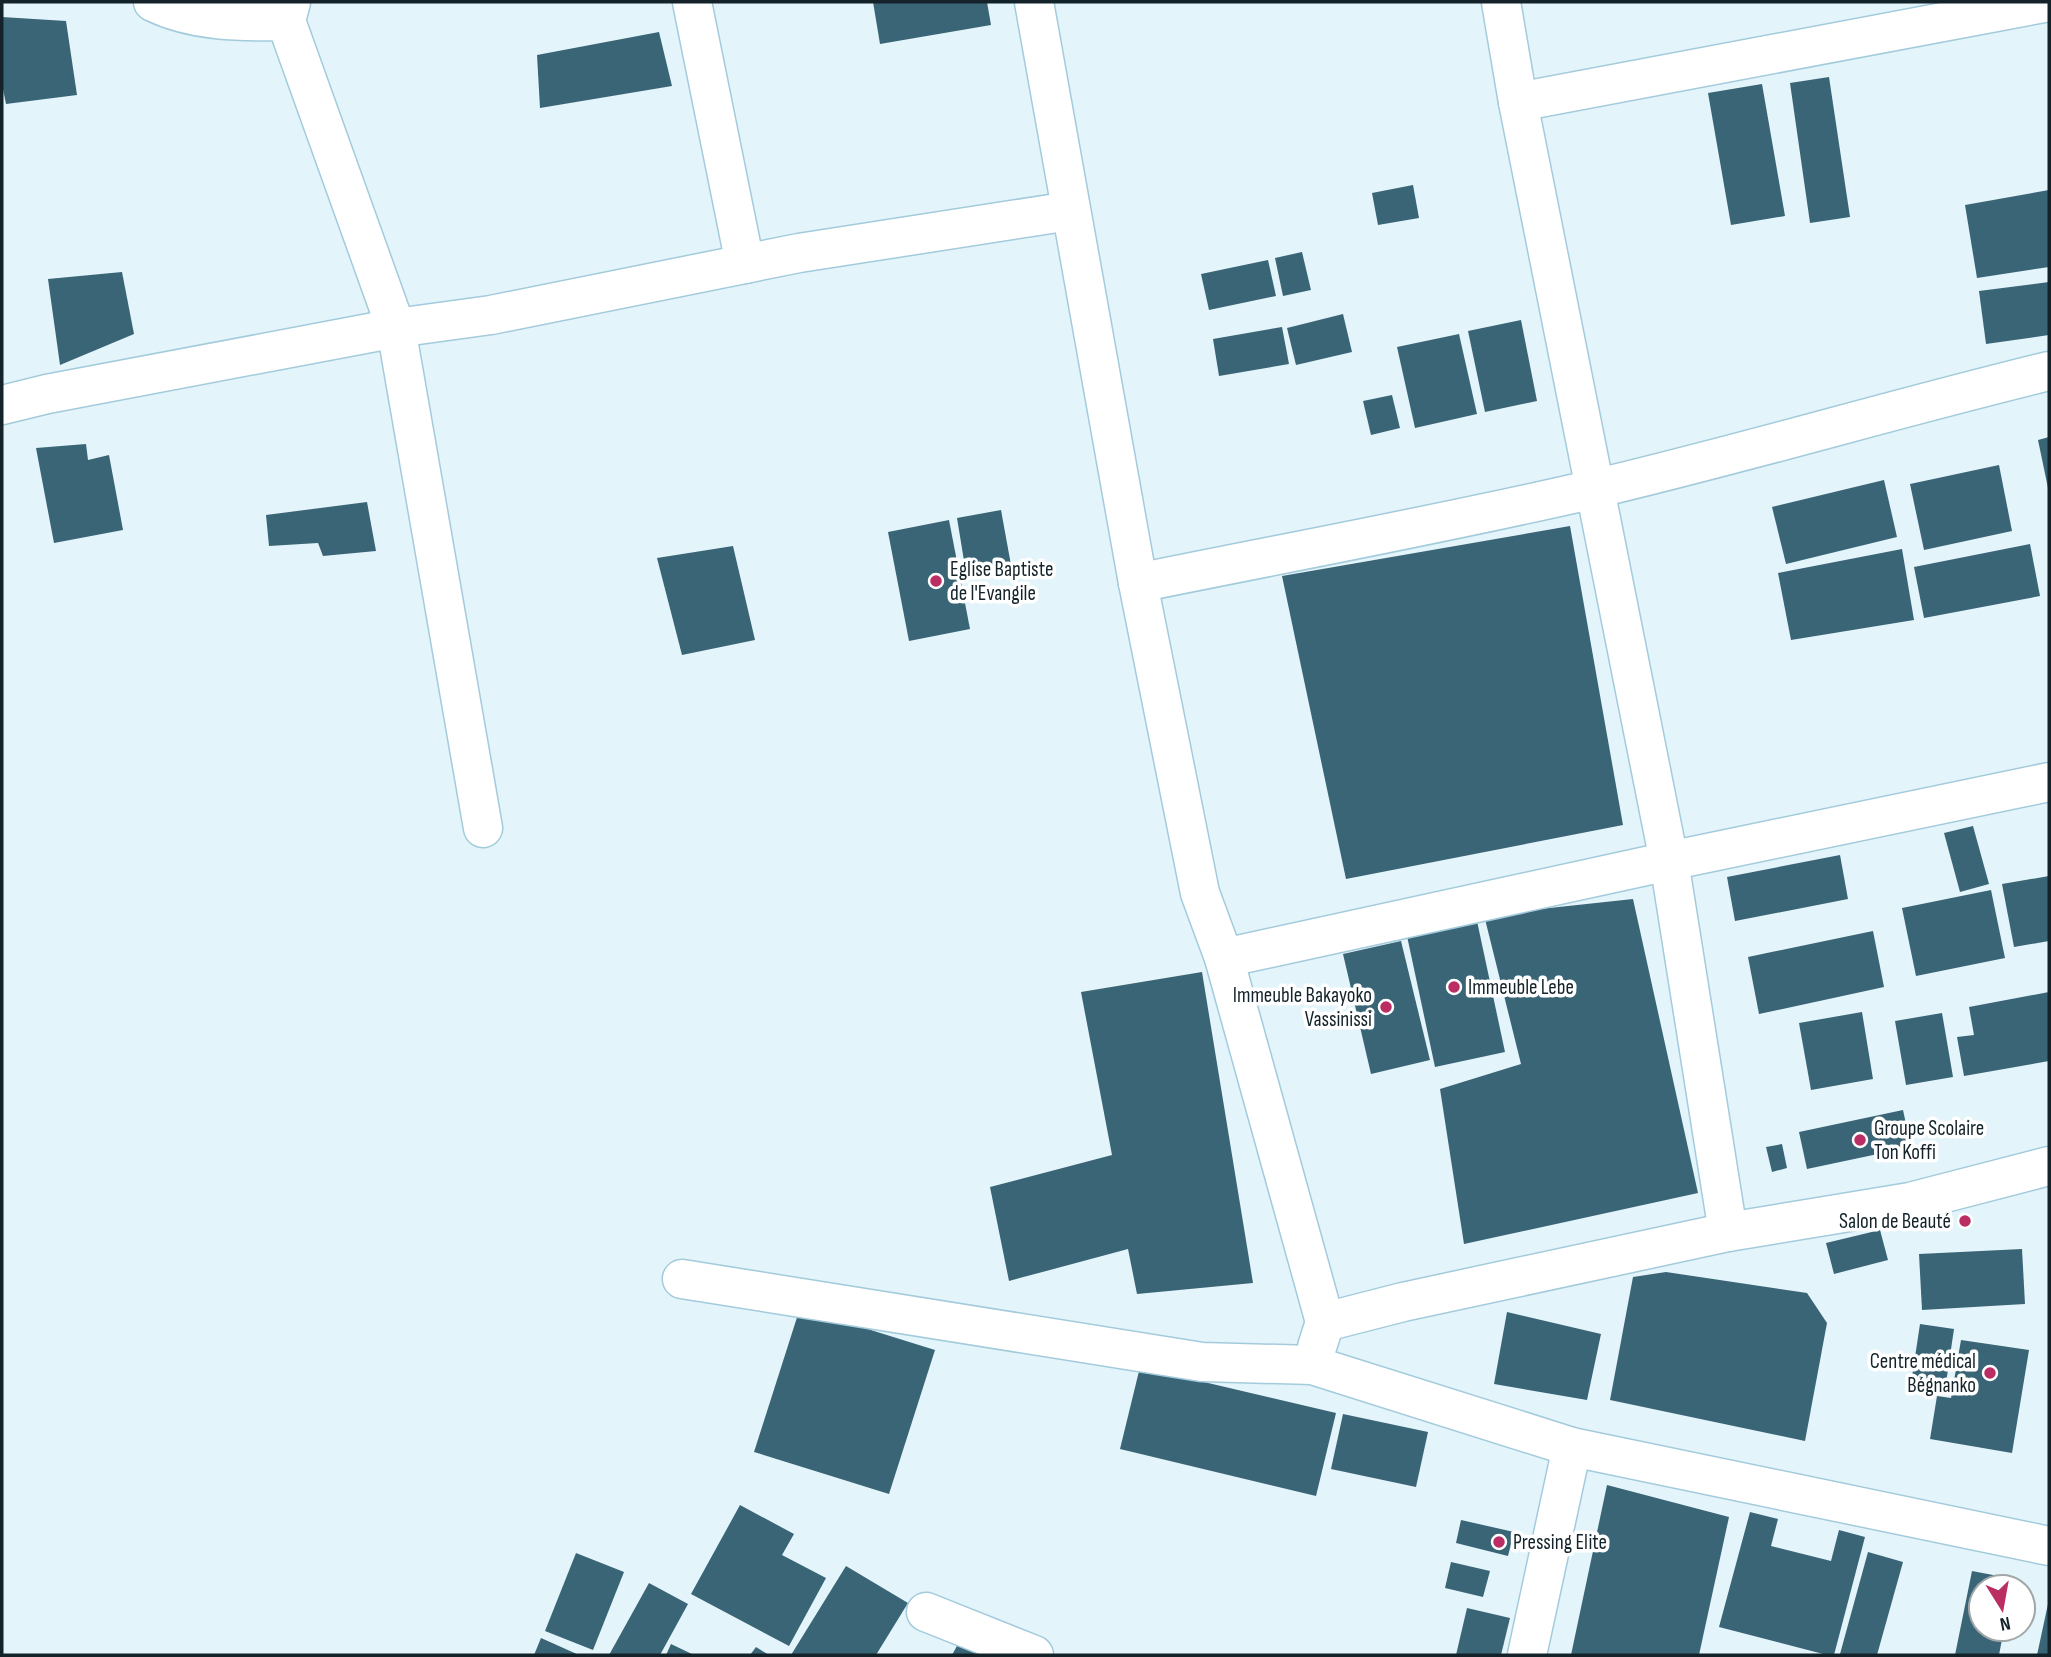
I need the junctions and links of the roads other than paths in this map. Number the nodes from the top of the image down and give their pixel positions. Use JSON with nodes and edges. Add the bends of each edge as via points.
{"nodes":[{"id":1,"x":153,"y":2,"type":"edge"},
{"id":2,"x":692,"y":2,"type":"edge"},
{"id":3,"x":1034,"y":2,"type":"edge"},
{"id":4,"x":1501,"y":2,"type":"edge"},
{"id":5,"x":2049,"y":2,"type":"edge"},
{"id":6,"x":288,"y":11,"type":"edge"},
{"id":7,"x":1518,"y":102,"type":"junction"},
{"id":8,"x":1070,"y":211,"type":"junction"},
{"id":9,"x":745,"y":264,"type":"junction"},
{"id":10,"x":396,"y":328,"type":"junction"},
{"id":11,"x":2049,"y":371,"type":"edge"},
{"id":12,"x":2,"y":405,"type":"edge"},
{"id":13,"x":1593,"y":489,"type":"junction"},
{"id":14,"x":1138,"y":583,"type":"junction"},
{"id":15,"x":2049,"y":782,"type":"edge"},
{"id":16,"x":483,"y":828,"type":"dead end"},
{"id":17,"x":1669,"y":861,"type":"junction"},
{"id":18,"x":1224,"y":958,"type":"junction"},
{"id":19,"x":2049,"y":1166,"type":"edge"},
{"id":20,"x":1728,"y":1232,"type":"junction"},
{"id":21,"x":682,"y":1279,"type":"dead end"},
{"id":22,"x":1325,"y":1322,"type":"junction"},
{"id":23,"x":1312,"y":1365,"type":"junction"},
{"id":24,"x":1572,"y":1447,"type":"junction"},
{"id":25,"x":2049,"y":1546,"type":"edge"},
{"id":26,"x":926,"y":1612,"type":"dead end"},
{"id":27,"x":1034,"y":1655,"type":"edge"},
{"id":28,"x":1527,"y":1655,"type":"edge"}],
"edges":[{"from":1,"to":6,"type":"street","via":[[170,10],[231,22]]},
{"from":2,"to":9,"type":"street"},
{"from":3,"to":8,"type":"street"},
{"from":4,"to":7,"type":"street"},
{"from":5,"to":7,"type":"street"},
{"from":6,"to":10,"type":"street"},
{"from":7,"to":13,"type":"street"},
{"from":8,"to":9,"type":"street"},
{"from":8,"to":14,"type":"street"},
{"from":9,"to":10,"type":"street"},
{"from":10,"to":12,"type":"street"},
{"from":10,"to":16,"type":"street"},
{"from":11,"to":13,"type":"street"},
{"from":13,"to":14,"type":"street"},
{"from":13,"to":17,"type":"street"},
{"from":14,"to":18,"type":"street","via":[[1200,894]]},
{"from":15,"to":17,"type":"street"},
{"from":17,"to":18,"type":"street"},
{"from":17,"to":20,"type":"street"},
{"from":18,"to":22,"type":"street"},
{"from":19,"to":20,"type":"street","via":[[1910,1202]]},
{"from":20,"to":22,"type":"street"},
{"from":21,"to":23,"type":"street","via":[[1202,1362]]},
{"from":22,"to":23,"type":"street"},
{"from":23,"to":24,"type":"street"},
{"from":24,"to":25,"type":"street"},
{"from":24,"to":28,"type":"street"},
{"from":26,"to":27,"type":"street"}]}
